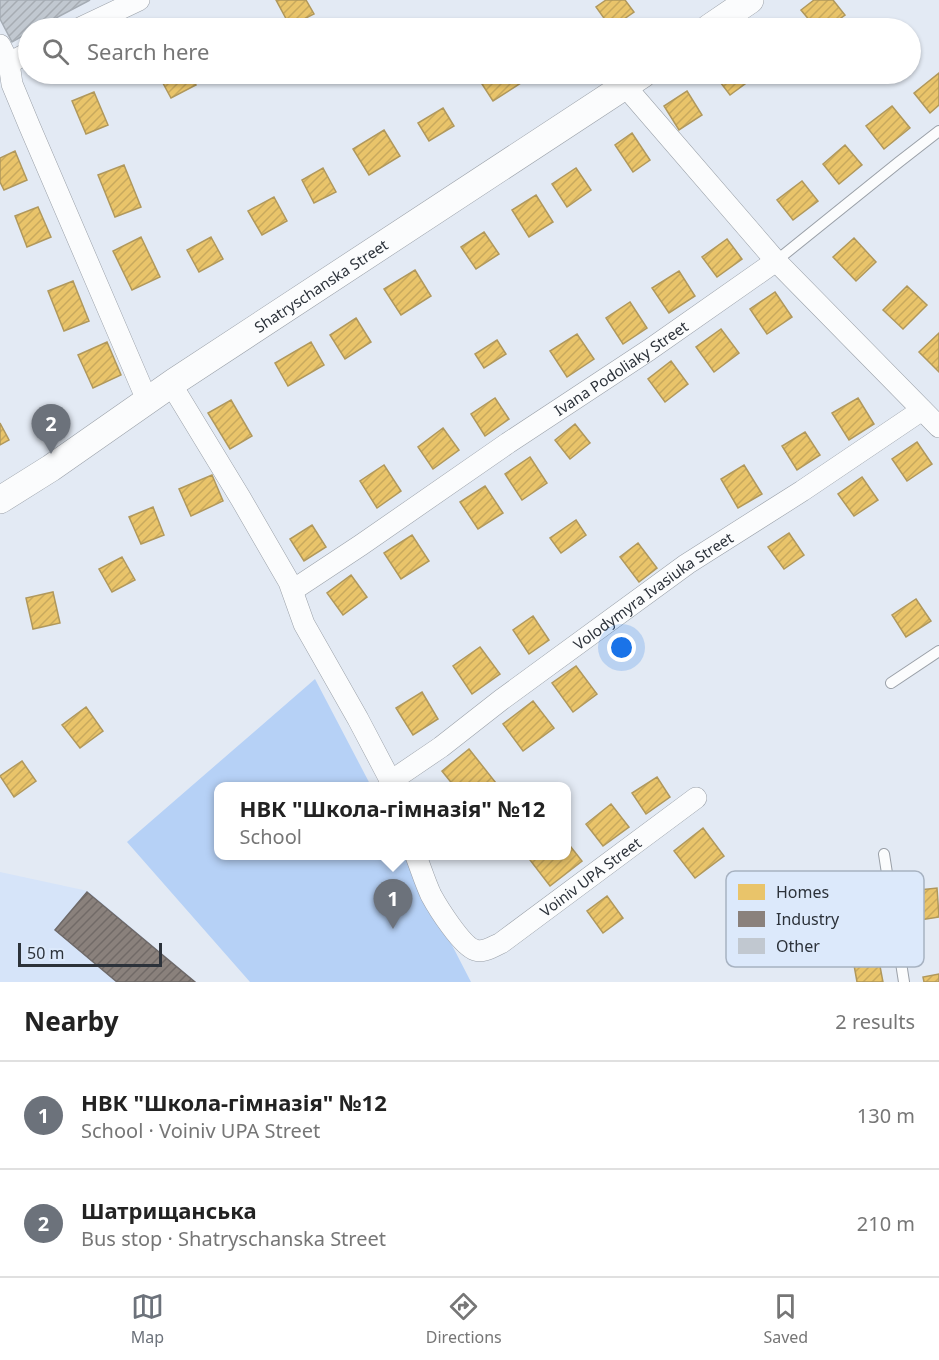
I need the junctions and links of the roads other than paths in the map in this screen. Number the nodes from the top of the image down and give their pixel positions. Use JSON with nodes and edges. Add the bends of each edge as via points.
{"nodes":[{"id":1,"x":139,"y":0,"type":"edge"},
{"id":2,"x":750,"y":0,"type":"edge"},
{"id":3,"x":101,"y":18,"type":"edge"},
{"id":4,"x":724,"y":18,"type":"edge"},
{"id":5,"x":18,"y":54,"type":"edge"},
{"id":6,"x":3,"y":55,"type":"edge"},
{"id":7,"x":628,"y":84,"type":"edge"},
{"id":8,"x":637,"y":84,"type":"edge"},
{"id":9,"x":939,"y":131,"type":"edge"},
{"id":10,"x":776,"y":261,"type":"junction"},
{"id":11,"x":171,"y":384,"type":"junction"},
{"id":12,"x":147,"y":400,"type":"junction"},
{"id":13,"x":922,"y":410,"type":"junction"},
{"id":14,"x":939,"y":427,"type":"edge"},
{"id":15,"x":0,"y":500,"type":"edge"},
{"id":16,"x":293,"y":590,"type":"junction"},
{"id":17,"x":939,"y":651,"type":"edge"},
{"id":18,"x":891,"y":683,"type":"dead end"},
{"id":19,"x":390,"y":782,"type":"edge"},
{"id":20,"x":394,"y":782,"type":"edge"},
{"id":21,"x":696,"y":798,"type":"dead end"},
{"id":22,"x":884,"y":854,"type":"dead end"},
{"id":23,"x":418,"y":860,"type":"edge"},
{"id":24,"x":887,"y":871,"type":"edge"},
{"id":25,"x":902,"y":967,"type":"edge"},
{"id":26,"x":904,"y":982,"type":"edge"}],
"edges":[{"from":1,"to":3,"type":"street"},
{"from":2,"to":4,"type":"street"},
{"from":5,"to":6,"type":"street"},
{"from":6,"to":12,"type":"street","via":[[28,125]]},
{"from":7,"to":11,"type":"street","name":"Shatryschanska Street"},
{"from":8,"to":10,"type":"street"},
{"from":9,"to":10,"type":"lane","name":"Ivana Podoliaky Street"},
{"from":10,"to":13,"type":"street"},
{"from":10,"to":16,"type":"street","name":"Ivana Podoliaky Street"},
{"from":11,"to":12,"type":"street","name":"Shatryschanska Street"},
{"from":11,"to":16,"type":"street"},
{"from":12,"to":15,"type":"street","name":"Shatryschanska Street"},
{"from":13,"to":14,"type":"street"},
{"from":13,"to":20,"type":"street","name":"Volodymyra Ivasiuka Street","via":[[687,564]]},
{"from":16,"to":19,"type":"street","via":[[304,624]]},
{"from":17,"to":18,"type":"lane"},
{"from":21,"to":23,"type":"street","name":"Voiniv UPA Street","via":[[501,943],[483,952],[462,942],[431,895]]},
{"from":22,"to":24,"type":"lane"},
{"from":25,"to":26,"type":"lane"}]}
